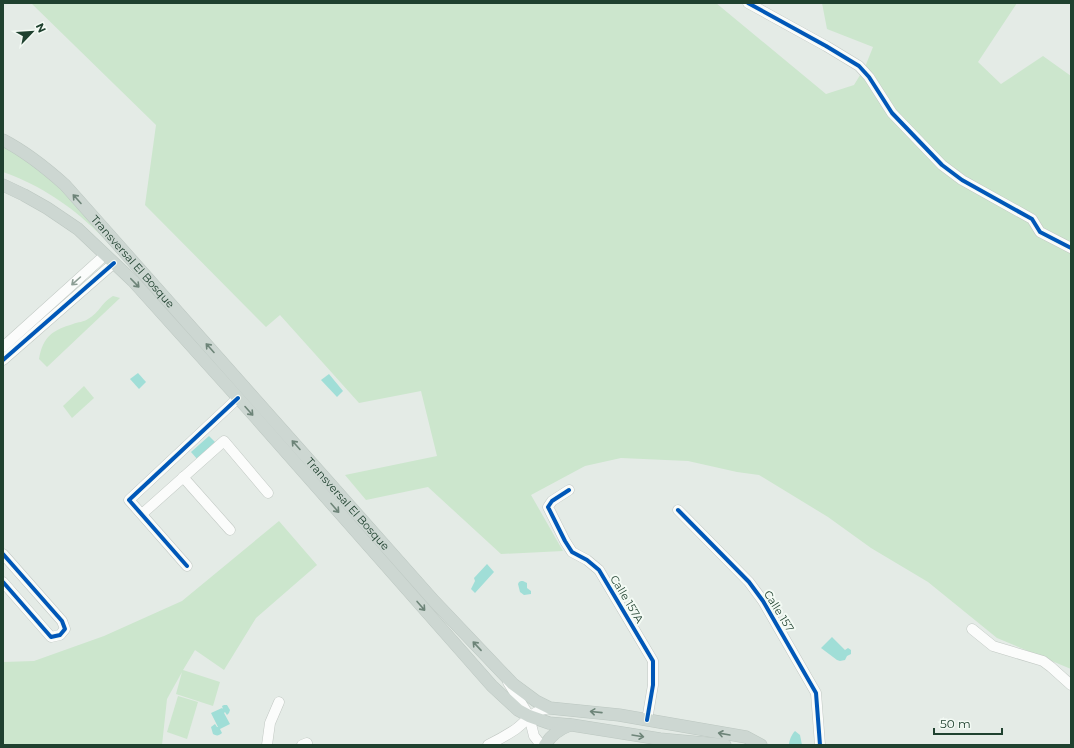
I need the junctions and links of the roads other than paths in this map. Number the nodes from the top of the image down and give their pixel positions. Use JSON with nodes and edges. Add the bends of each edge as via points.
{"nodes":[{"id":1,"x":748,"y":3,"type":"edge"},
{"id":2,"x":3,"y":140,"type":"edge"},
{"id":3,"x":3,"y":186,"type":"edge"},
{"id":4,"x":1071,"y":248,"type":"edge"},
{"id":5,"x":105,"y":255,"type":"junction"},
{"id":6,"x":114,"y":263,"type":"junction"},
{"id":7,"x":3,"y":347,"type":"edge"},
{"id":8,"x":3,"y":360,"type":"edge"},
{"id":9,"x":238,"y":398,"type":"junction"},
{"id":10,"x":183,"y":477,"type":"junction"},
{"id":11,"x":569,"y":490,"type":"dead end"},
{"id":12,"x":268,"y":493,"type":"dead end"},
{"id":13,"x":678,"y":510,"type":"dead end"},
{"id":14,"x":142,"y":514,"type":"junction"},
{"id":15,"x":230,"y":530,"type":"dead end"},
{"id":16,"x":3,"y":554,"type":"edge"},
{"id":17,"x":187,"y":566,"type":"dead end"},
{"id":18,"x":3,"y":582,"type":"edge"},
{"id":19,"x":972,"y":629,"type":"dead end"},
{"id":20,"x":503,"y":675,"type":"junction"},
{"id":21,"x":1071,"y":685,"type":"edge"},
{"id":22,"x":279,"y":702,"type":"dead end"},
{"id":23,"x":550,"y":708,"type":"junction"},
{"id":24,"x":529,"y":716,"type":"junction"},
{"id":25,"x":647,"y":720,"type":"junction"},
{"id":26,"x":572,"y":725,"type":"junction"},
{"id":27,"x":488,"y":742,"type":"edge"},
{"id":28,"x":266,"y":745,"type":"edge"},
{"id":29,"x":541,"y":745,"type":"edge"},
{"id":30,"x":545,"y":745,"type":"edge"},
{"id":31,"x":725,"y":745,"type":"edge"},
{"id":32,"x":761,"y":745,"type":"edge"},
{"id":33,"x":820,"y":745,"type":"edge"}],
"edges":[{"from":1,"to":4,"type":"street","via":[[859,66],[892,113],[942,165],[962,180],[1032,219],[1040,232]]},
{"from":20,"to":2,"type":"main road","name":"Transversal El Bosque","one_way":true,"via":[[434,601],[65,185],[43,165]]},
{"from":3,"to":5,"type":"main road","name":"Transversal El Bosque","via":[[47,208],[78,229]]},
{"from":5,"to":6,"type":"main road","name":"Transversal El Bosque"},
{"from":5,"to":7,"type":"street","one_way":true},
{"from":6,"to":8,"type":"street"},
{"from":6,"to":9,"type":"main road","name":"Transversal El Bosque","one_way":true},
{"from":9,"to":14,"type":"street","via":[[129,500]]},
{"from":9,"to":24,"type":"main road","name":"Transversal El Bosque","one_way":true,"via":[[492,686],[507,701]]},
{"from":10,"to":12,"type":"street","via":[[224,441]]},
{"from":10,"to":14,"type":"street"},
{"from":10,"to":15,"type":"street"},
{"from":11,"to":25,"type":"street","name":"Calle 157A","via":[[552,501],[548,507],[572,552],[599,570],[653,661],[653,685]]},
{"from":13,"to":33,"type":"street","name":"Calle 157","via":[[749,582],[763,601],[816,693]]},
{"from":14,"to":17,"type":"street"},
{"from":16,"to":18,"type":"street","via":[[62,621],[65,629],[60,635],[51,637]]},
{"from":19,"to":21,"type":"street","via":[[993,646],[1043,661]]},
{"from":20,"to":23,"type":"main road","name":"Transversal El Bosque","via":[[536,701]]},
{"from":20,"to":24,"type":"street"},
{"from":22,"to":28,"type":"street","via":[[270,723]]},
{"from":23,"to":24,"type":"street","via":[[539,710]]},
{"from":25,"to":23,"type":"main road","name":"Transversal El Bosque","one_way":true},
{"from":24,"to":26,"type":"main road","name":"Transversal El Bosque","via":[[549,723]]},
{"from":24,"to":27,"type":"street","via":[[517,728]]},
{"from":24,"to":29,"type":"street","via":[[534,736]]},
{"from":32,"to":25,"type":"main road","name":"Transversal El Bosque","one_way":true,"via":[[746,737]]},
{"from":26,"to":30,"type":"main road","via":[[555,733]]},
{"from":26,"to":31,"type":"main road","name":"Transversal El Bosque","one_way":true,"via":[[660,739]]}]}
